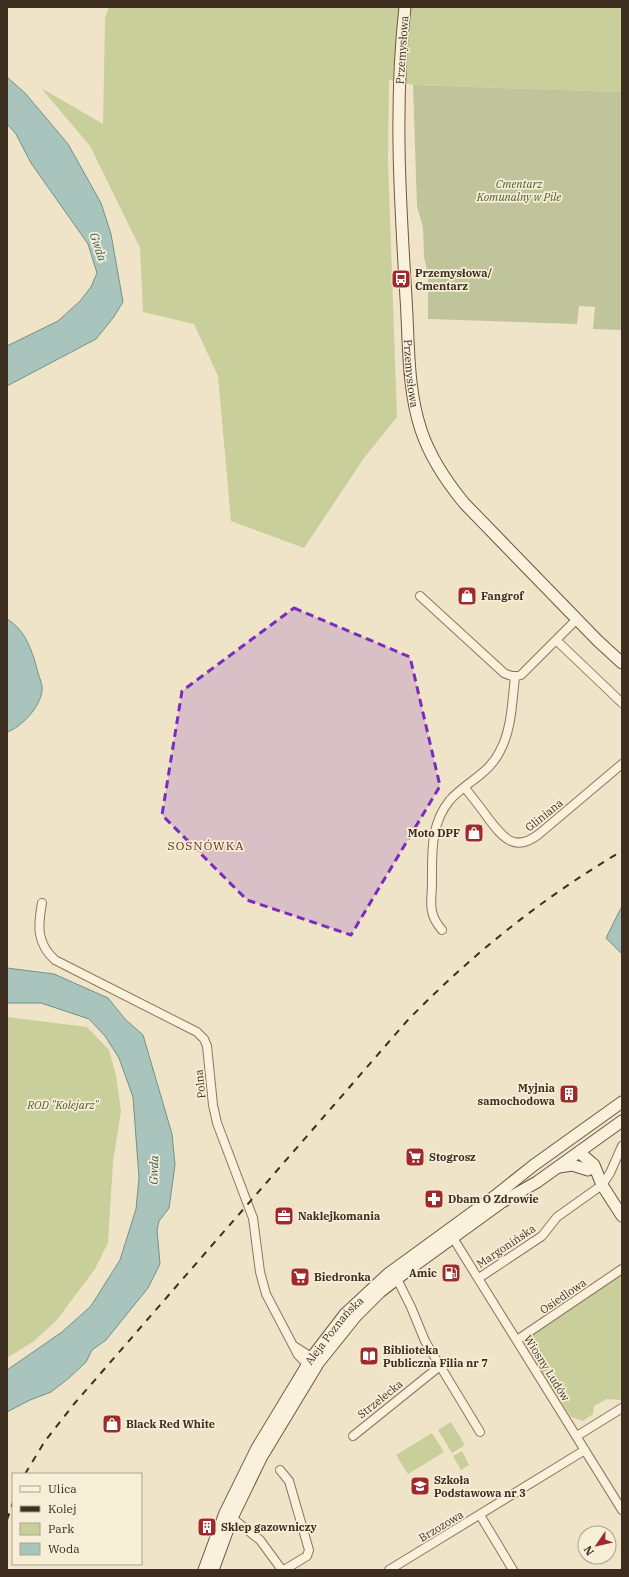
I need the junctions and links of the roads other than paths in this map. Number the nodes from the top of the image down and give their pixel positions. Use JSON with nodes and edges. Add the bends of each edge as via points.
{"nodes":[{"id":1,"x":405,"y":7,"type":"edge"},
{"id":2,"x":420,"y":596,"type":"dead end"},
{"id":3,"x":577,"y":619,"type":"junction"},
{"id":4,"x":556,"y":640,"type":"junction"},
{"id":5,"x":622,"y":663,"type":"edge"},
{"id":6,"x":515,"y":677,"type":"junction"},
{"id":7,"x":622,"y":703,"type":"edge"},
{"id":8,"x":622,"y":764,"type":"edge"},
{"id":9,"x":465,"y":788,"type":"junction"},
{"id":10,"x":42,"y":903,"type":"dead end"},
{"id":11,"x":442,"y":930,"type":"dead end"},
{"id":12,"x":622,"y":1102,"type":"edge"},
{"id":13,"x":622,"y":1121,"type":"edge"},
{"id":14,"x":603,"y":1135,"type":"junction"},
{"id":15,"x":570,"y":1139,"type":"junction"},
{"id":16,"x":622,"y":1146,"type":"edge"},
{"id":17,"x":579,"y":1152,"type":"junction"},
{"id":18,"x":558,"y":1167,"type":"junction"},
{"id":19,"x":591,"y":1167,"type":"junction"},
{"id":20,"x":602,"y":1185,"type":"junction"},
{"id":21,"x":622,"y":1216,"type":"edge"},
{"id":22,"x":453,"y":1238,"type":"junction"},
{"id":23,"x":622,"y":1269,"type":"edge"},
{"id":24,"x":479,"y":1278,"type":"junction"},
{"id":25,"x":396,"y":1279,"type":"junction"},
{"id":26,"x":517,"y":1340,"type":"junction"},
{"id":27,"x":313,"y":1364,"type":"junction"},
{"id":28,"x":440,"y":1366,"type":"junction"},
{"id":29,"x":622,"y":1408,"type":"edge"},
{"id":30,"x":480,"y":1432,"type":"dead end"},
{"id":31,"x":353,"y":1436,"type":"dead end"},
{"id":32,"x":577,"y":1436,"type":"junction"},
{"id":33,"x":585,"y":1450,"type":"junction"},
{"id":34,"x":280,"y":1470,"type":"dead end"},
{"id":35,"x":622,"y":1510,"type":"edge"},
{"id":36,"x":480,"y":1514,"type":"junction"},
{"id":37,"x":229,"y":1515,"type":"junction"},
{"id":38,"x":204,"y":1570,"type":"edge"},
{"id":39,"x":213,"y":1570,"type":"edge"},
{"id":40,"x":283,"y":1570,"type":"edge"},
{"id":41,"x":389,"y":1570,"type":"edge"},
{"id":42,"x":514,"y":1570,"type":"edge"}],
"edges":[{"from":1,"to":3,"type":"main road","name":"Przemysłowa","via":[[399,76],[400,181],[410,380],[416,414],[428,449],[452,488]]},
{"from":2,"to":6,"type":"street","via":[[504,673]]},
{"from":3,"to":4,"type":"street"},
{"from":3,"to":5,"type":"main road","name":"Przemysłowa"},
{"from":4,"to":6,"type":"street"},
{"from":4,"to":7,"type":"street"},
{"from":6,"to":9,"type":"street","via":[[507,732],[500,752],[488,769]]},
{"from":8,"to":9,"type":"street","name":"Gliniana","via":[[539,834],[526,841],[516,842],[505,838]]},
{"from":9,"to":11,"type":"street","via":[[451,799],[440,814],[433,837],[431,910]]},
{"from":10,"to":27,"type":"street","name":"Polna","via":[[39,934],[52,957],[197,1032],[206,1042],[215,1114],[224,1145],[253,1218],[262,1283],[270,1305],[292,1344]]},
{"from":12,"to":15,"type":"main road","name":"Aleja Poznańska"},
{"from":13,"to":14,"type":"main road","name":"Aleja Poznańska"},
{"from":14,"to":17,"type":"main road","name":"Aleja Poznańska"},
{"from":14,"to":19,"type":"main road","via":[[595,1148]]},
{"from":15,"to":17,"type":"main road"},
{"from":15,"to":27,"type":"main road","name":"Aleja Poznańska","via":[[381,1280],[345,1314]]},
{"from":16,"to":20,"type":"street","name":"Margonińska"},
{"from":17,"to":18,"type":"main road","name":"Aleja Poznańska"},
{"from":17,"to":19,"type":"main road"},
{"from":18,"to":19,"type":"main road"},
{"from":18,"to":22,"type":"main road","name":"Aleja Poznańska","via":[[502,1202]]},
{"from":19,"to":20,"type":"main road"},
{"from":20,"to":21,"type":"main road"},
{"from":20,"to":24,"type":"street","name":"Margonińska","via":[[557,1217],[542,1236]]},
{"from":22,"to":24,"type":"street","name":"Wiosny Ludów"},
{"from":22,"to":25,"type":"main road","name":"Aleja Poznańska"},
{"from":23,"to":26,"type":"street","name":"Osiedlowa"},
{"from":24,"to":26,"type":"street","name":"Wiosny Ludów"},
{"from":25,"to":27,"type":"main road","name":"Aleja Poznańska","via":[[356,1316]]},
{"from":25,"to":28,"type":"street","via":[[425,1341]]},
{"from":26,"to":32,"type":"street","name":"Wiosny Ludów"},
{"from":27,"to":37,"type":"main road","name":"Aleja Poznańska"},
{"from":28,"to":30,"type":"street"},
{"from":28,"to":31,"type":"street","name":"Strzelecka"},
{"from":29,"to":32,"type":"street"},
{"from":32,"to":33,"type":"street","name":"Wiosny Ludów"},
{"from":33,"to":35,"type":"street","name":"Wiosny Ludów"},
{"from":33,"to":36,"type":"street","name":"Brzozowa"},
{"from":34,"to":40,"type":"street","via":[[289,1481],[309,1550],[307,1556]]},
{"from":36,"to":41,"type":"street","name":"Brzozowa"},
{"from":36,"to":42,"type":"street"},
{"from":37,"to":38,"type":"main road","name":"Aleja Poznańska"},
{"from":37,"to":39,"type":"main road","name":"Aleja Poznańska"},
{"from":37,"to":40,"type":"street","via":[[260,1540]]}]}
